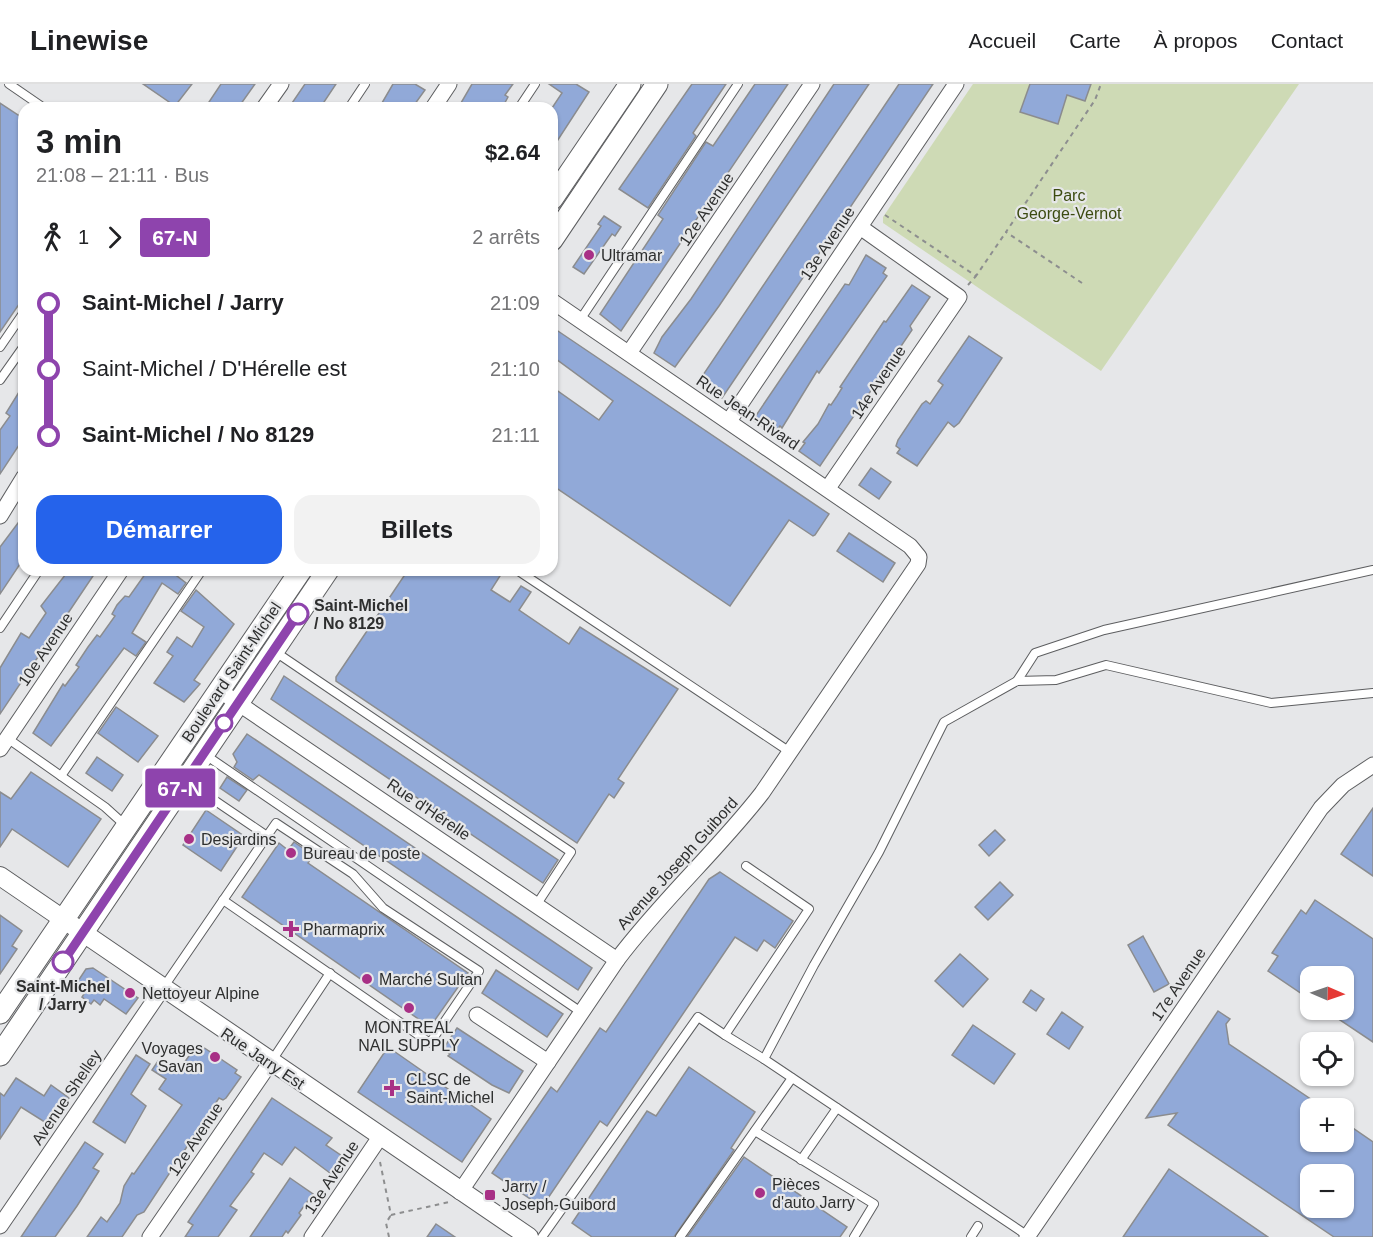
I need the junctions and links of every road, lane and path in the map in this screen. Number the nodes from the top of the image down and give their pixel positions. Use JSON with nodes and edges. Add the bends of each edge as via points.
{"nodes":[{"id":1,"x":9,"y":84,"type":"edge"},
{"id":2,"x":280,"y":84,"type":"edge"},
{"id":3,"x":365,"y":84,"type":"edge"},
{"id":4,"x":450,"y":84,"type":"edge"},
{"id":5,"x":535,"y":84,"type":"edge"},
{"id":6,"x":630,"y":84,"type":"edge"},
{"id":7,"x":657,"y":84,"type":"edge"},
{"id":8,"x":738,"y":84,"type":"edge"},
{"id":9,"x":812,"y":84,"type":"edge"},
{"id":10,"x":956,"y":84,"type":"edge"},
{"id":11,"x":1101,"y":84,"type":"edge"},
{"id":12,"x":35,"y":102,"type":"edge"},
{"id":13,"x":268,"y":102,"type":"edge"},
{"id":14,"x":353,"y":102,"type":"edge"},
{"id":15,"x":437,"y":102,"type":"edge"},
{"id":16,"x":523,"y":102,"type":"edge"},
{"id":17,"x":558,"y":190,"type":"edge"},
{"id":18,"x":873,"y":206,"type":"junction"},
{"id":19,"x":860,"y":227,"type":"junction"},
{"id":20,"x":558,"y":231,"type":"edge"},
{"id":21,"x":1006,"y":232,"type":"junction"},
{"id":22,"x":1082,"y":283,"type":"dead end"},
{"id":23,"x":558,"y":305,"type":"edge"},
{"id":24,"x":580,"y":320,"type":"junction"},
{"id":25,"x":18,"y":321,"type":"edge"},
{"id":26,"x":0,"y":347,"type":"edge"},
{"id":27,"x":629,"y":353,"type":"junction"},
{"id":28,"x":18,"y":354,"type":"edge"},
{"id":29,"x":0,"y":380,"type":"edge"},
{"id":30,"x":729,"y":421,"type":"junction"},
{"id":31,"x":18,"y":487,"type":"edge"},
{"id":32,"x":828,"y":488,"type":"junction"},
{"id":33,"x":0,"y":516,"type":"edge"},
{"id":34,"x":920,"y":557,"type":"joint"},
{"id":35,"x":1373,"y":570,"type":"edge"},
{"id":36,"x":35,"y":576,"type":"edge"},
{"id":37,"x":117,"y":576,"type":"edge"},
{"id":38,"x":198,"y":576,"type":"edge"},
{"id":39,"x":297,"y":576,"type":"edge"},
{"id":40,"x":324,"y":576,"type":"edge"},
{"id":41,"x":526,"y":576,"type":"edge"},
{"id":42,"x":0,"y":628,"type":"edge"},
{"id":43,"x":273,"y":650,"type":"junction"},
{"id":44,"x":1017,"y":681,"type":"junction"},
{"id":45,"x":219,"y":690,"type":"junction"},
{"id":46,"x":1373,"y":693,"type":"edge"},
{"id":47,"x":238,"y":703,"type":"junction"},
{"id":48,"x":189,"y":735,"type":"junction"},
{"id":49,"x":4,"y":743,"type":"edge"},
{"id":50,"x":791,"y":752,"type":"junction"},
{"id":51,"x":203,"y":754,"type":"junction"},
{"id":52,"x":1373,"y":765,"type":"edge"},
{"id":53,"x":61,"y":776,"type":"junction"},
{"id":54,"x":185,"y":780,"type":"junction"},
{"id":55,"x":127,"y":826,"type":"junction"},
{"id":56,"x":267,"y":836,"type":"junction"},
{"id":57,"x":746,"y":866,"type":"dead end"},
{"id":58,"x":0,"y":876,"type":"edge"},
{"id":59,"x":223,"y":900,"type":"junction"},
{"id":60,"x":537,"y":904,"type":"junction"},
{"id":61,"x":63,"y":920,"type":"junction"},
{"id":62,"x":82,"y":934,"type":"junction"},
{"id":63,"x":617,"y":960,"type":"junction"},
{"id":64,"x":330,"y":973,"type":"junction"},
{"id":65,"x":162,"y":989,"type":"junction"},
{"id":66,"x":581,"y":1012,"type":"junction"},
{"id":67,"x":0,"y":1013,"type":"edge"},
{"id":68,"x":477,"y":1015,"type":"dead end"},
{"id":69,"x":725,"y":1035,"type":"junction"},
{"id":70,"x":0,"y":1054,"type":"edge"},
{"id":71,"x":764,"y":1059,"type":"junction"},
{"id":72,"x":548,"y":1062,"type":"junction"},
{"id":73,"x":270,"y":1063,"type":"junction"},
{"id":74,"x":792,"y":1078,"type":"junction"},
{"id":75,"x":837,"y":1108,"type":"junction"},
{"id":76,"x":755,"y":1131,"type":"junction"},
{"id":77,"x":380,"y":1137,"type":"junction"},
{"id":78,"x":801,"y":1160,"type":"junction"},
{"id":79,"x":460,"y":1192,"type":"junction"},
{"id":80,"x":391,"y":1215,"type":"junction"},
{"id":81,"x":0,"y":1226,"type":"edge"},
{"id":82,"x":978,"y":1226,"type":"dead end"},
{"id":83,"x":1027,"y":1236,"type":"edge"},
{"id":84,"x":150,"y":1237,"type":"edge"},
{"id":85,"x":312,"y":1237,"type":"edge"},
{"id":86,"x":388,"y":1237,"type":"edge"},
{"id":87,"x":529,"y":1237,"type":"edge"},
{"id":88,"x":542,"y":1237,"type":"edge"},
{"id":89,"x":680,"y":1237,"type":"edge"},
{"id":90,"x":854,"y":1237,"type":"edge"},
{"id":91,"x":971,"y":1237,"type":"edge"}],
"edges":[{"from":1,"to":12,"type":"lane"},
{"from":2,"to":13,"type":"street"},
{"from":3,"to":14,"type":"lane"},
{"from":4,"to":15,"type":"street"},
{"from":5,"to":16,"type":"lane"},
{"from":6,"to":17,"type":"main road"},
{"from":7,"to":20,"type":"main road"},
{"from":8,"to":24,"type":"lane"},
{"from":9,"to":27,"type":"street","name":"12e Avenue"},
{"from":10,"to":18,"type":"street","name":"13e Avenue"},
{"from":11,"to":21,"type":"path","via":[[1095,100]]},
{"from":18,"to":19,"type":"street","name":"13e Avenue"},
{"from":18,"to":21,"type":"path","via":[[976,276]]},
{"from":19,"to":30,"type":"street","name":"13e Avenue"},
{"from":19,"to":32,"type":"street","name":"14e Avenue","via":[[959,297]]},
{"from":21,"to":22,"type":"path"},
{"from":23,"to":24,"type":"street","name":"Rue Jean-Rivard"},
{"from":24,"to":27,"type":"street","name":"Rue Jean-Rivard"},
{"from":25,"to":26,"type":"lane"},
{"from":27,"to":30,"type":"street","name":"Rue Jean-Rivard"},
{"from":28,"to":29,"type":"lane"},
{"from":30,"to":32,"type":"street","name":"Rue Jean-Rivard"},
{"from":31,"to":33,"type":"street"},
{"from":32,"to":34,"type":"street","name":"Rue Jean-Rivard"},
{"from":34,"to":50,"type":"street","name":"Avenue Joseph Guibord"},
{"from":35,"to":44,"type":"lane","via":[[1104,630],[1035,653]]},
{"from":36,"to":42,"type":"lane"},
{"from":37,"to":49,"type":"street","name":"10e Avenue"},
{"from":38,"to":53,"type":"lane"},
{"from":39,"to":45,"type":"main road","name":"Boulevard Saint-Michel"},
{"from":40,"to":43,"type":"main road","name":"Boulevard Saint-Michel"},
{"from":41,"to":50,"type":"lane"},
{"from":43,"to":47,"type":"main road","name":"Boulevard Saint-Michel"},
{"from":43,"to":60,"type":"lane","via":[[572,852]]},
{"from":44,"to":46,"type":"lane","via":[[1056,680],[1106,665],[1271,703]]},
{"from":44,"to":71,"type":"lane","via":[[944,723],[879,852],[813,964]]},
{"from":45,"to":47,"type":"street","name":"Rue d'Hérelle"},
{"from":45,"to":48,"type":"main road","name":"Boulevard Saint-Michel"},
{"from":47,"to":51,"type":"main road","name":"Boulevard Saint-Michel"},
{"from":47,"to":60,"type":"street","name":"Rue d'Hérelle"},
{"from":48,"to":51,"type":"lane"},
{"from":48,"to":55,"type":"main road","name":"Boulevard Saint-Michel"},
{"from":49,"to":53,"type":"lane"},
{"from":50,"to":63,"type":"street","name":"Avenue Joseph Guibord","via":[[741,821]]},
{"from":51,"to":54,"type":"main road","name":"Boulevard Saint-Michel"},
{"from":51,"to":66,"type":"lane"},
{"from":52,"to":83,"type":"street","name":"17e Avenue","via":[[1343,784],[1321,808]]},
{"from":53,"to":55,"type":"lane"},
{"from":54,"to":56,"type":"lane"},
{"from":54,"to":62,"type":"main road","name":"Boulevard Saint-Michel"},
{"from":55,"to":61,"type":"main road","name":"Boulevard Saint-Michel"},
{"from":56,"to":59,"type":"lane"},
{"from":56,"to":64,"type":"lane","via":[[276,822],[353,874],[383,908],[479,971],[430,1043]]},
{"from":57,"to":69,"type":"lane","via":[[809,909]]},
{"from":58,"to":61,"type":"street","name":"Rue Jarry Est"},
{"from":59,"to":64,"type":"lane"},
{"from":59,"to":65,"type":"lane"},
{"from":60,"to":63,"type":"street","name":"Rue d'Hérelle"},
{"from":61,"to":62,"type":"street","name":"Rue Jarry Est"},
{"from":61,"to":67,"type":"main road","name":"Boulevard Saint-Michel"},
{"from":62,"to":65,"type":"street","name":"Rue Jarry Est"},
{"from":62,"to":70,"type":"main road","name":"Boulevard Saint-Michel"},
{"from":63,"to":66,"type":"street","name":"Avenue Joseph Guibord"},
{"from":64,"to":73,"type":"lane"},
{"from":65,"to":73,"type":"street","name":"Rue Jarry Est"},
{"from":65,"to":81,"type":"street","name":"Avenue Shelley"},
{"from":66,"to":72,"type":"street","name":"Avenue Joseph Guibord"},
{"from":68,"to":72,"type":"street"},
{"from":69,"to":71,"type":"lane"},
{"from":69,"to":88,"type":"lane","via":[[698,1017]]},
{"from":71,"to":74,"type":"lane"},
{"from":72,"to":79,"type":"street","name":"Avenue Joseph Guibord"},
{"from":73,"to":77,"type":"street","name":"Rue Jarry Est"},
{"from":73,"to":84,"type":"street","name":"12e Avenue"},
{"from":74,"to":75,"type":"lane"},
{"from":74,"to":76,"type":"lane"},
{"from":75,"to":78,"type":"lane"},
{"from":75,"to":83,"type":"lane"},
{"from":76,"to":78,"type":"lane"},
{"from":76,"to":89,"type":"lane"},
{"from":77,"to":79,"type":"street","name":"Rue Jarry Est"},
{"from":77,"to":80,"type":"path","via":[[380,1162]]},
{"from":77,"to":85,"type":"street","name":"13e Avenue"},
{"from":78,"to":90,"type":"lane","via":[[874,1204]]},
{"from":79,"to":80,"type":"path","via":[[447,1204]]},
{"from":79,"to":87,"type":"street","name":"Rue Jarry Est"},
{"from":80,"to":86,"type":"path","via":[[386,1223]]},
{"from":82,"to":91,"type":"lane"}]}
